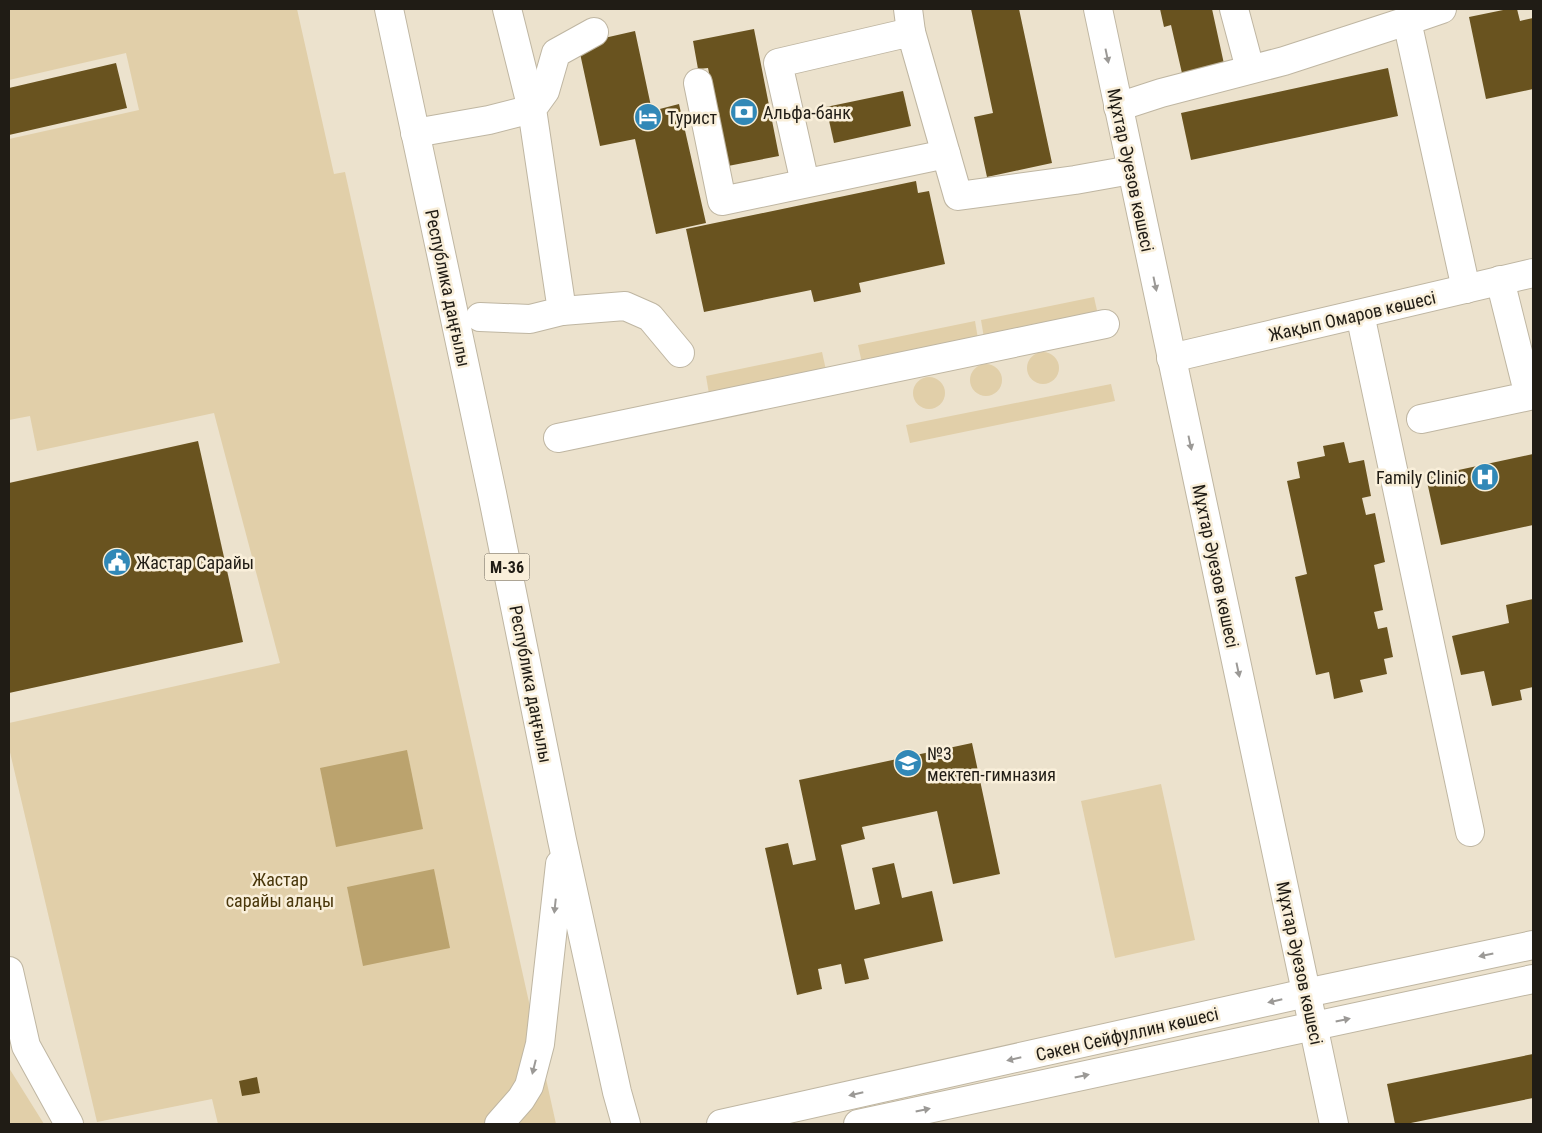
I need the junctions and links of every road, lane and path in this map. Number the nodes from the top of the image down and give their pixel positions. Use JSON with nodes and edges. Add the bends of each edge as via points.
{"nodes":[{"id":1,"x":389,"y":9,"type":"edge"},
{"id":2,"x":507,"y":9,"type":"edge"},
{"id":3,"x":1098,"y":9,"type":"edge"},
{"id":4,"x":1234,"y":9,"type":"edge"},
{"id":5,"x":1442,"y":9,"type":"edge"},
{"id":6,"x":909,"y":20,"type":"edge"},
{"id":7,"x":1407,"y":21,"type":"junction"},
{"id":8,"x":594,"y":32,"type":"dead end"},
{"id":9,"x":1250,"y":69,"type":"junction"},
{"id":10,"x":698,"y":83,"type":"dead end"},
{"id":11,"x":1118,"y":107,"type":"junction"},
{"id":12,"x":532,"y":109,"type":"junction"},
{"id":13,"x":416,"y":132,"type":"junction"},
{"id":14,"x":946,"y":154,"type":"junction"},
{"id":15,"x":1131,"y":170,"type":"junction"},
{"id":16,"x":805,"y":183,"type":"junction"},
{"id":17,"x":1533,"y":273,"type":"edge"},
{"id":18,"x":1500,"y":280,"type":"junction"},
{"id":19,"x":1466,"y":288,"type":"junction"},
{"id":20,"x":562,"y":311,"type":"junction"},
{"id":21,"x":1360,"y":314,"type":"junction"},
{"id":22,"x":480,"y":317,"type":"dead end"},
{"id":23,"x":1105,"y":324,"type":"dead end"},
{"id":24,"x":680,"y":353,"type":"dead end"},
{"id":25,"x":1172,"y":358,"type":"junction"},
{"id":26,"x":1421,"y":419,"type":"dead end"},
{"id":27,"x":558,"y":438,"type":"dead end"},
{"id":28,"x":1470,"y":832,"type":"dead end"},
{"id":29,"x":562,"y":840,"type":"junction"},
{"id":30,"x":1533,"y":945,"type":"edge"},
{"id":31,"x":9,"y":971,"type":"edge"},
{"id":32,"x":1533,"y":979,"type":"edge"},
{"id":33,"x":1306,"y":993,"type":"junction"},
{"id":34,"x":1314,"y":1026,"type":"junction"},
{"id":35,"x":70,"y":1124,"type":"edge"},
{"id":36,"x":499,"y":1124,"type":"edge"},
{"id":37,"x":626,"y":1124,"type":"edge"},
{"id":38,"x":720,"y":1124,"type":"edge"},
{"id":39,"x":858,"y":1124,"type":"edge"},
{"id":40,"x":1334,"y":1124,"type":"edge"}],
"edges":[{"from":1,"to":13,"type":"main road","name":"Республика даңғылы","number":"M-36"},
{"from":2,"to":12,"type":"main road"},
{"from":3,"to":11,"type":"main road","name":"Мұхтар Әуезов көшесі","one_way":true},
{"from":4,"to":9,"type":"main road"},
{"from":5,"to":7,"type":"main road"},
{"from":6,"to":14,"type":"main road"},
{"from":6,"to":16,"type":"main road","via":[[778,63]]},
{"from":7,"to":9,"type":"main road"},
{"from":7,"to":19,"type":"main road"},
{"from":8,"to":12,"type":"main road","via":[[556,53],[545,91]]},
{"from":9,"to":11,"type":"main road"},
{"from":10,"to":16,"type":"main road","via":[[722,201]]},
{"from":11,"to":15,"type":"main road","name":"Мұхтар Әуезов көшесі"},
{"from":12,"to":13,"type":"main road"},
{"from":12,"to":20,"type":"main road"},
{"from":13,"to":29,"type":"main road","name":"Республика даңғылы","number":"M-36"},
{"from":14,"to":15,"type":"main road","via":[[958,196]]},
{"from":14,"to":16,"type":"main road"},
{"from":15,"to":25,"type":"main road","name":"Мұхтар Әуезов көшесі","one_way":true},
{"from":17,"to":18,"type":"main road","name":"Жақып Омаров көшесі"},
{"from":18,"to":19,"type":"main road","name":"Жақып Омаров көшесі"},
{"from":18,"to":26,"type":"main road","via":[[1529,396]]},
{"from":19,"to":21,"type":"main road","name":"Жақып Омаров көшесі"},
{"from":20,"to":22,"type":"main road","via":[[530,319]]},
{"from":20,"to":24,"type":"main road","via":[[625,306],[650,317]]},
{"from":21,"to":25,"type":"main road","name":"Жақып Омаров көшесі"},
{"from":21,"to":28,"type":"main road"},
{"from":23,"to":27,"type":"main road"},
{"from":25,"to":33,"type":"main road","name":"Мұхтар Әуезов көшесі","one_way":true},
{"from":29,"to":36,"type":"main road","one_way":true,"via":[[540,1044],[529,1086]]},
{"from":29,"to":37,"type":"main road","name":"Республика даңғылы","number":"M-36"},
{"from":30,"to":33,"type":"main road","name":"Сәкен Сейфуллин көшесі","one_way":true},
{"from":31,"to":35,"type":"main road","via":[[26,1046]]},
{"from":34,"to":32,"type":"main road","name":"Сәкен Сейфуллин көшесі","one_way":true},
{"from":33,"to":34,"type":"main road","name":"Мұхтар Әуезов көшесі"},
{"from":33,"to":38,"type":"main road","name":"Сәкен Сейфуллин көшесі","one_way":true},
{"from":39,"to":34,"type":"main road","name":"Сәкен Сейфуллин көшесі","one_way":true},
{"from":34,"to":40,"type":"main road","name":"Мұхтар Әуезов көшесі"}]}
